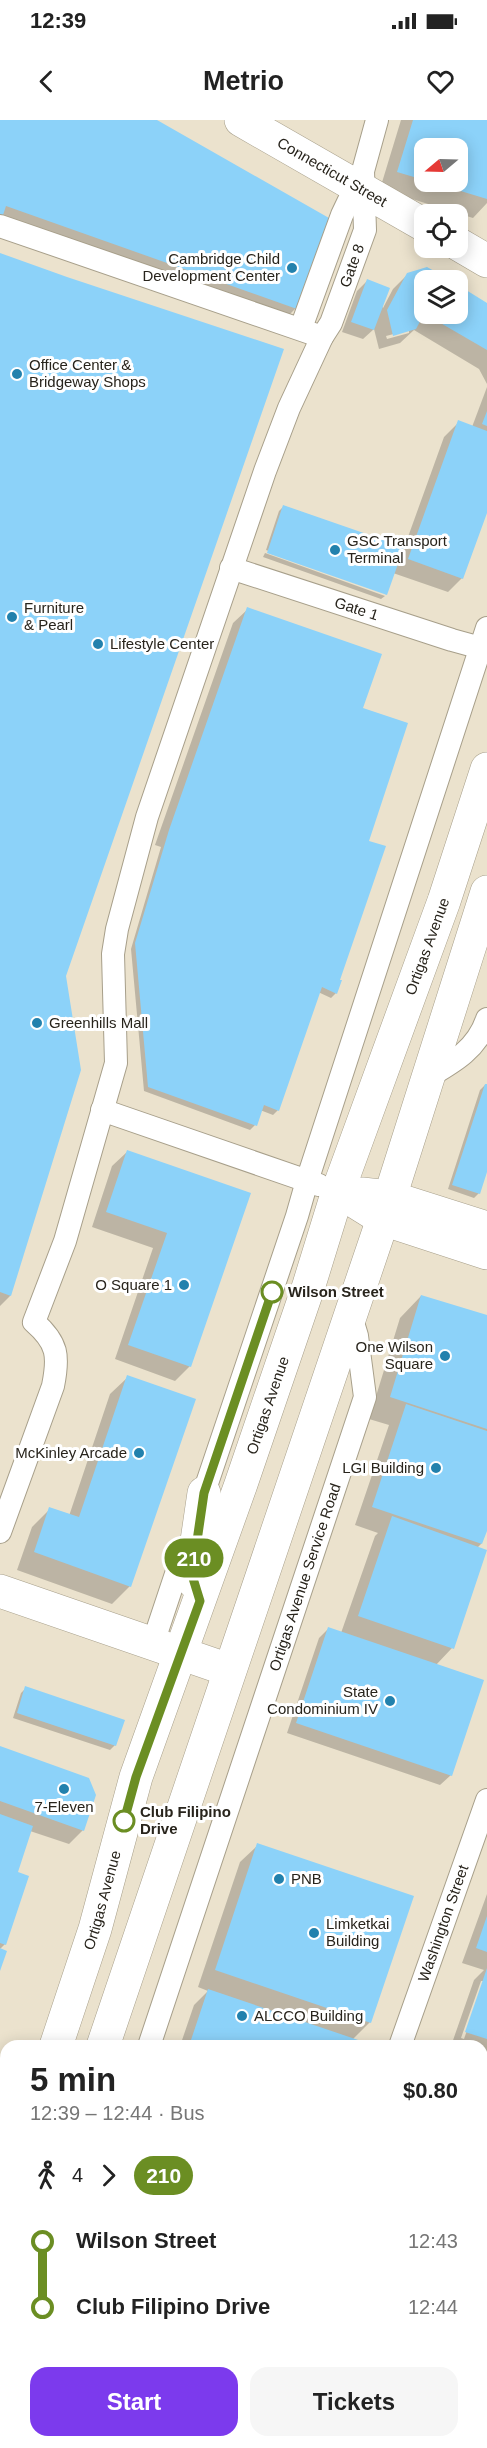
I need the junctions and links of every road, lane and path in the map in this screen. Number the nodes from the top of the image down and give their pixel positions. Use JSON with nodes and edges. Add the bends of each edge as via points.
{"nodes":[{"id":1,"x":241,"y":120,"type":"edge"},
{"id":2,"x":378,"y":120,"type":"edge"},
{"id":3,"x":361,"y":183,"type":"junction"},
{"id":4,"x":414,"y":218,"type":"edge"},
{"id":5,"x":0,"y":226,"type":"edge"},
{"id":6,"x":468,"y":250,"type":"edge"},
{"id":7,"x":487,"y":261,"type":"edge"},
{"id":8,"x":301,"y":328,"type":"junction"},
{"id":9,"x":322,"y":337,"type":"junction"},
{"id":10,"x":231,"y":568,"type":"junction"},
{"id":11,"x":484,"y":638,"type":"edge"},
{"id":12,"x":487,"y":768,"type":"edge"},
{"id":13,"x":487,"y":892,"type":"edge"},
{"id":14,"x":487,"y":1019,"type":"edge"},
{"id":15,"x":428,"y":1077,"type":"junction"},
{"id":16,"x":102,"y":1110,"type":"junction"},
{"id":17,"x":307,"y":1181,"type":"junction"},
{"id":18,"x":338,"y":1191,"type":"junction"},
{"id":19,"x":386,"y":1208,"type":"junction"},
{"id":20,"x":487,"y":1228,"type":"edge"},
{"id":21,"x":487,"y":1252,"type":"edge"},
{"id":22,"x":350,"y":1313,"type":"junction"},
{"id":23,"x":204,"y":1493,"type":"junction"},
{"id":24,"x":0,"y":1532,"type":"edge"},
{"id":25,"x":0,"y":1591,"type":"edge"},
{"id":26,"x":200,"y":1601,"type":"junction"},
{"id":27,"x":167,"y":1648,"type":"junction"},
{"id":28,"x":229,"y":1670,"type":"junction"},
{"id":29,"x":487,"y":1800,"type":"edge"},
{"id":30,"x":58,"y":2040,"type":"edge"},
{"id":31,"x":105,"y":2040,"type":"edge"},
{"id":32,"x":150,"y":2040,"type":"edge"},
{"id":33,"x":402,"y":2040,"type":"edge"}],
"edges":[{"from":1,"to":3,"type":"main road","name":"Connecticut Street"},
{"from":2,"to":3,"type":"street"},
{"from":3,"to":4,"type":"main road","name":"Connecticut Street"},
{"from":3,"to":8,"type":"street","name":"Gate 8","via":[[342,215]]},
{"from":3,"to":9,"type":"street","name":"Gate 8","via":[[364,230],[331,323]]},
{"from":5,"to":8,"type":"street"},
{"from":6,"to":7,"type":"main road"},
{"from":8,"to":9,"type":"street"},
{"from":9,"to":10,"type":"street","name":"Gate 8","via":[[289,408]]},
{"from":10,"to":11,"type":"street","name":"Gate 1","via":[[452,640]]},
{"from":10,"to":16,"type":"street","name":"Gate 8","via":[[147,817],[117,928],[113,954],[116,1063]]},
{"from":11,"to":17,"type":"street"},
{"from":12,"to":18,"type":"main road","name":"Ortigas Avenue","via":[[444,901]]},
{"from":13,"to":15,"type":"main road"},
{"from":14,"to":15,"type":"street","via":[[482,1034],[463,1056]]},
{"from":15,"to":19,"type":"main road"},
{"from":16,"to":17,"type":"street"},
{"from":16,"to":24,"type":"street","name":"Gate 8","via":[[65,1241],[34,1322],[50,1338],[56,1353],[53,1386]]},
{"from":17,"to":18,"type":"street"},
{"from":17,"to":23,"type":"street"},
{"from":18,"to":19,"type":"main road"},
{"from":18,"to":26,"type":"main road","name":"Ortigas Avenue"},
{"from":19,"to":20,"type":"main road"},
{"from":19,"to":21,"type":"main road"},
{"from":19,"to":22,"type":"main road"},
{"from":22,"to":28,"type":"main road"},
{"from":22,"to":32,"type":"street","name":"Ortigas Avenue Service Road","via":[[365,1397]]},
{"from":23,"to":26,"type":"main road","via":[[192,1575]]},
{"from":23,"to":27,"type":"street"},
{"from":25,"to":27,"type":"main road"},
{"from":26,"to":27,"type":"main road","name":"Ortigas Avenue"},
{"from":27,"to":28,"type":"main road"},
{"from":27,"to":30,"type":"main road","name":"Ortigas Avenue","via":[[95,1929]]},
{"from":28,"to":31,"type":"main road"},
{"from":29,"to":33,"type":"street","name":"Washington Street"}]}
